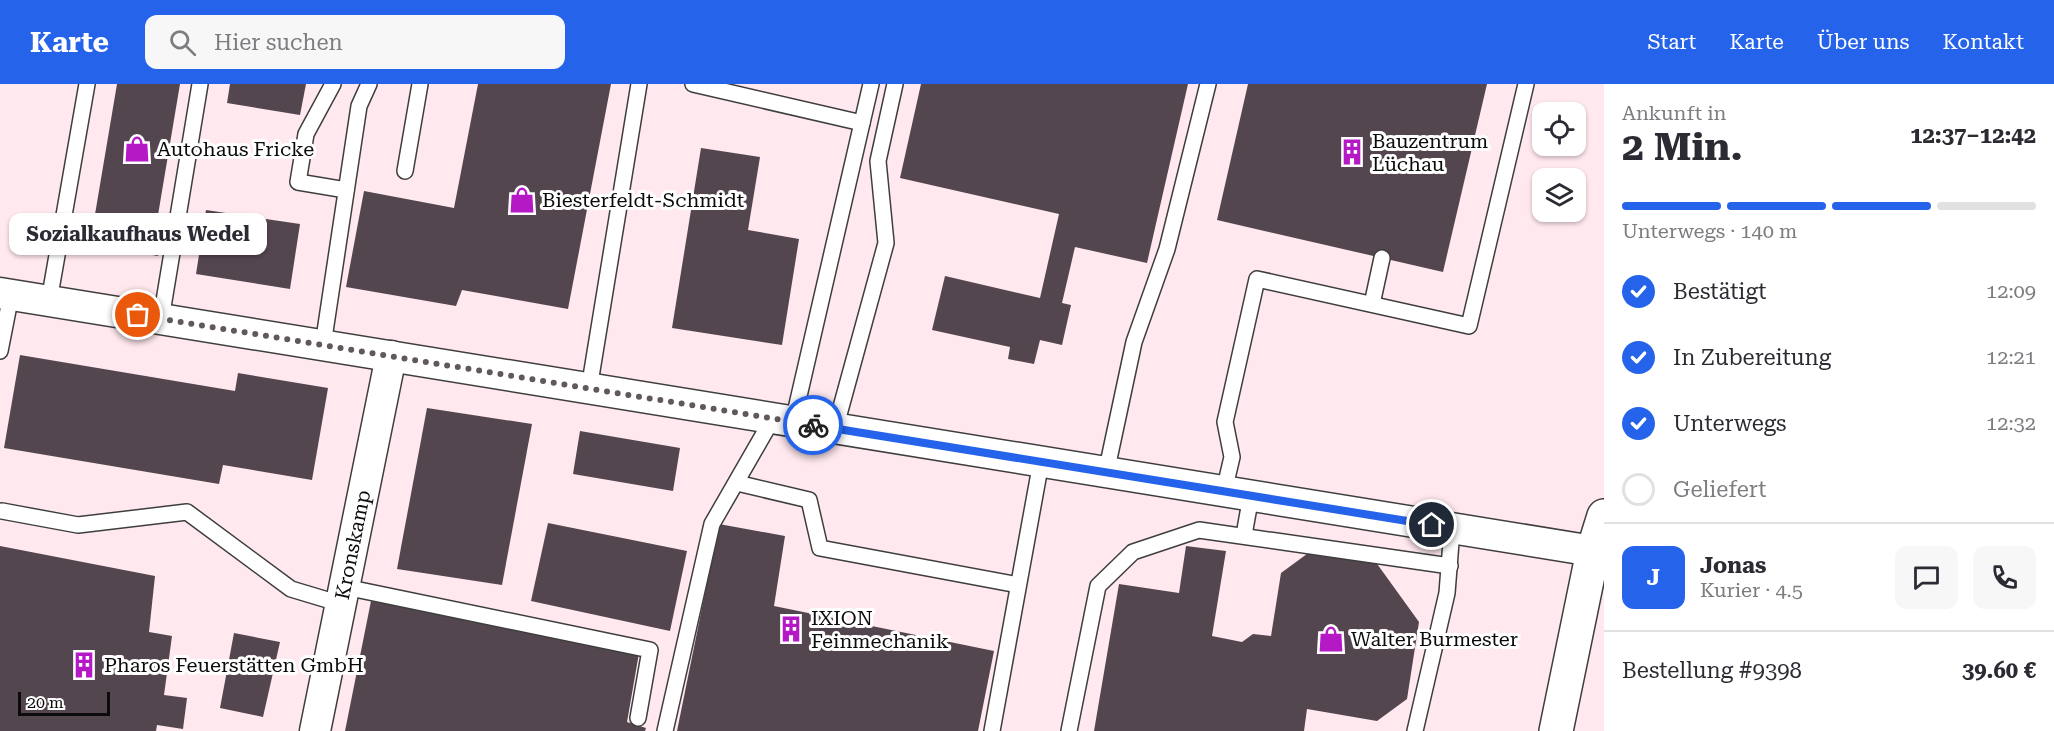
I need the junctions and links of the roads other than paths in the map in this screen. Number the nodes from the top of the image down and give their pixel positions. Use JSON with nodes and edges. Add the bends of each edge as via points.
{"nodes":[{"id":1,"x":87,"y":84,"type":"edge"},
{"id":2,"x":200,"y":84,"type":"edge"},
{"id":3,"x":333,"y":84,"type":"edge"},
{"id":4,"x":369,"y":84,"type":"edge"},
{"id":5,"x":420,"y":84,"type":"edge"},
{"id":6,"x":639,"y":84,"type":"edge"},
{"id":7,"x":693,"y":84,"type":"edge"},
{"id":8,"x":871,"y":84,"type":"edge"},
{"id":9,"x":895,"y":84,"type":"edge"},
{"id":10,"x":1208,"y":84,"type":"edge"},
{"id":11,"x":1526,"y":84,"type":"edge"},
{"id":12,"x":862,"y":123,"type":"junction"},
{"id":13,"x":405,"y":171,"type":"dead end"},
{"id":14,"x":346,"y":190,"type":"junction"},
{"id":15,"x":1382,"y":258,"type":"dead end"},
{"id":16,"x":5,"y":294,"type":"edge"},
{"id":17,"x":49,"y":301,"type":"junction"},
{"id":18,"x":1372,"y":304,"type":"junction"},
{"id":19,"x":161,"y":319,"type":"junction"},
{"id":20,"x":323,"y":345,"type":"junction"},
{"id":21,"x":0,"y":351,"type":"edge"},
{"id":22,"x":391,"y":356,"type":"junction"},
{"id":23,"x":589,"y":389,"type":"junction"},
{"id":24,"x":783,"y":420,"type":"junction"},
{"id":25,"x":835,"y":429,"type":"junction"},
{"id":26,"x":1041,"y":462,"type":"junction"},
{"id":27,"x":1106,"y":472,"type":"junction"},
{"id":28,"x":737,"y":483,"type":"junction"},
{"id":29,"x":1238,"y":494,"type":"junction"},
{"id":30,"x":2,"y":511,"type":"dead end"},
{"id":31,"x":1604,"y":516,"type":"edge"},
{"id":32,"x":1452,"y":529,"type":"junction"},
{"id":33,"x":1244,"y":535,"type":"junction"},
{"id":34,"x":1593,"y":551,"type":"junction"},
{"id":35,"x":1449,"y":566,"type":"junction"},
{"id":36,"x":1018,"y":585,"type":"junction"},
{"id":37,"x":343,"y":596,"type":"junction"},
{"id":38,"x":638,"y":718,"type":"dead end"},
{"id":39,"x":315,"y":731,"type":"edge"},
{"id":40,"x":665,"y":731,"type":"edge"},
{"id":41,"x":992,"y":731,"type":"edge"},
{"id":42,"x":1069,"y":731,"type":"edge"},
{"id":43,"x":1415,"y":731,"type":"edge"},
{"id":44,"x":1556,"y":731,"type":"edge"}],
"edges":[{"from":1,"to":17,"type":"lane"},
{"from":2,"to":19,"type":"lane"},
{"from":3,"to":14,"type":"lane","via":[[306,134],[298,182]]},
{"from":4,"to":14,"type":"lane","via":[[359,106]]},
{"from":5,"to":13,"type":"lane"},
{"from":6,"to":23,"type":"lane"},
{"from":7,"to":12,"type":"lane"},
{"from":8,"to":12,"type":"lane"},
{"from":9,"to":25,"type":"lane","via":[[878,161],[886,243]]},
{"from":10,"to":27,"type":"lane","via":[[1167,249],[1134,342]]},
{"from":11,"to":18,"type":"lane","via":[[1469,326]]},
{"from":12,"to":24,"type":"lane"},
{"from":14,"to":20,"type":"lane"},
{"from":15,"to":18,"type":"lane"},
{"from":16,"to":17,"type":"street"},
{"from":16,"to":21,"type":"lane"},
{"from":17,"to":19,"type":"street"},
{"from":18,"to":29,"type":"lane","via":[[1257,279],[1225,422]]},
{"from":19,"to":20,"type":"street"},
{"from":20,"to":22,"type":"street"},
{"from":22,"to":23,"type":"street"},
{"from":22,"to":37,"type":"street","name":"Kronskamp"},
{"from":23,"to":24,"type":"street"},
{"from":24,"to":25,"type":"street"},
{"from":24,"to":28,"type":"lane"},
{"from":25,"to":26,"type":"street"},
{"from":26,"to":27,"type":"street"},
{"from":26,"to":36,"type":"lane"},
{"from":27,"to":29,"type":"street"},
{"from":28,"to":36,"type":"lane","via":[[809,500],[820,548]]},
{"from":28,"to":40,"type":"lane","via":[[712,524]]},
{"from":29,"to":32,"type":"street"},
{"from":29,"to":33,"type":"lane"},
{"from":30,"to":37,"type":"lane","via":[[78,525],[187,512],[291,589]]},
{"from":31,"to":34,"type":"street"},
{"from":32,"to":34,"type":"street"},
{"from":32,"to":35,"type":"lane"},
{"from":33,"to":35,"type":"lane"},
{"from":33,"to":42,"type":"lane","via":[[1199,530],[1133,552],[1098,586]]},
{"from":34,"to":44,"type":"street"},
{"from":35,"to":43,"type":"lane","via":[[1447,593]]},
{"from":36,"to":41,"type":"lane"},
{"from":37,"to":38,"type":"lane","via":[[650,650]]},
{"from":37,"to":39,"type":"street","name":"Kronskamp"}]}
